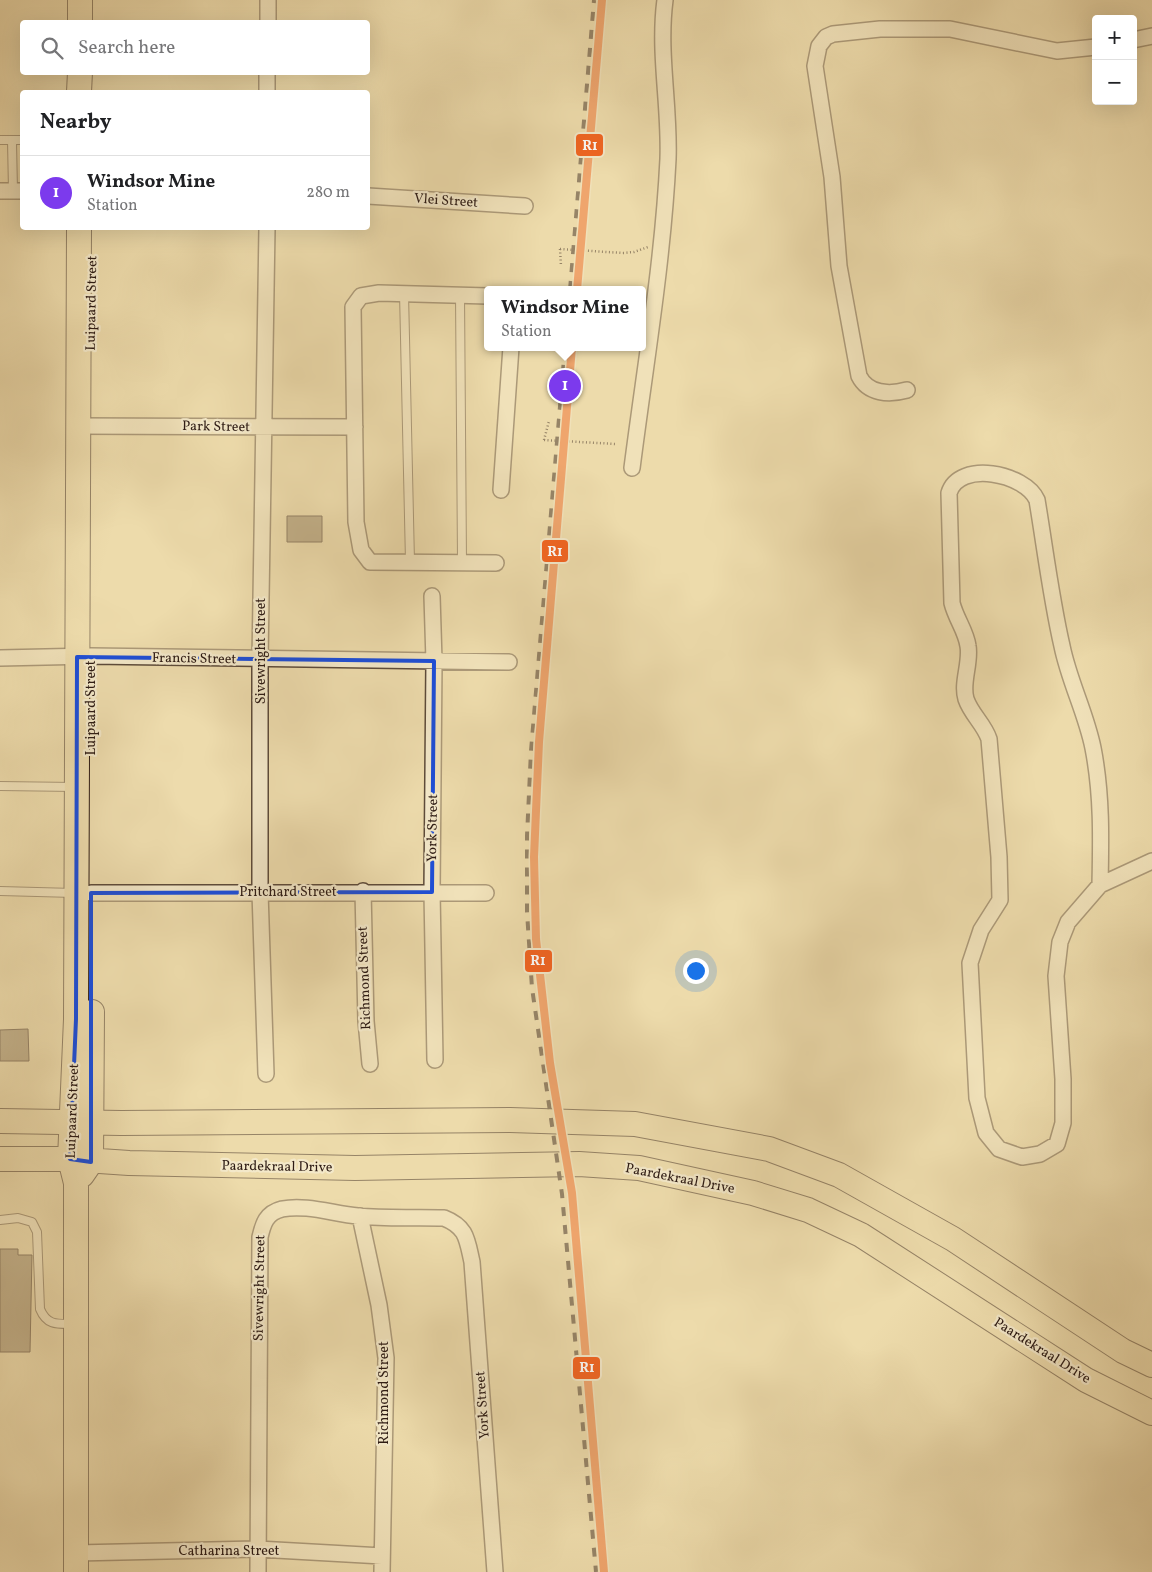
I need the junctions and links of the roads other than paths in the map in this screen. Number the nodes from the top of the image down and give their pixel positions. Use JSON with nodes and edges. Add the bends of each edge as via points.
{"nodes":[{"id":1,"x":80,"y":0,"type":"edge"},
{"id":2,"x":94,"y":0,"type":"edge"},
{"id":3,"x":268,"y":0,"type":"edge"},
{"id":4,"x":665,"y":0,"type":"edge"},
{"id":5,"x":80,"y":20,"type":"edge"},
{"id":6,"x":93,"y":20,"type":"edge"},
{"id":7,"x":268,"y":20,"type":"edge"},
{"id":8,"x":1152,"y":36,"type":"edge"},
{"id":9,"x":1137,"y":39,"type":"edge"},
{"id":10,"x":1092,"y":47,"type":"edge"},
{"id":11,"x":80,"y":75,"type":"edge"},
{"id":12,"x":93,"y":75,"type":"edge"},
{"id":13,"x":267,"y":75,"type":"edge"},
{"id":14,"x":80,"y":90,"type":"edge"},
{"id":15,"x":93,"y":90,"type":"edge"},
{"id":16,"x":267,"y":90,"type":"edge"},
{"id":17,"x":0,"y":140,"type":"edge"},
{"id":18,"x":20,"y":140,"type":"edge"},
{"id":19,"x":12,"y":141,"type":"junction"},
{"id":20,"x":12,"y":191,"type":"edge"},
{"id":21,"x":370,"y":196,"type":"edge"},
{"id":22,"x":525,"y":206,"type":"dead end"},
{"id":23,"x":79,"y":230,"type":"edge"},
{"id":24,"x":93,"y":230,"type":"edge"},
{"id":25,"x":267,"y":230,"type":"edge"},
{"id":26,"x":404,"y":293,"type":"junction"},
{"id":27,"x":460,"y":294,"type":"junction"},
{"id":28,"x":484,"y":296,"type":"edge"},
{"id":29,"x":511,"y":351,"type":"edge"},
{"id":30,"x":907,"y":390,"type":"dead end"},
{"id":31,"x":84,"y":426,"type":"junction"},
{"id":32,"x":355,"y":427,"type":"junction"},
{"id":33,"x":263,"y":428,"type":"junction"},
{"id":34,"x":632,"y":468,"type":"dead end"},
{"id":35,"x":501,"y":490,"type":"dead end"},
{"id":36,"x":410,"y":562,"type":"junction"},
{"id":37,"x":462,"y":562,"type":"junction"},
{"id":38,"x":496,"y":563,"type":"dead end"},
{"id":39,"x":432,"y":596,"type":"dead end"},
{"id":40,"x":84,"y":657,"type":"junction"},
{"id":41,"x":0,"y":658,"type":"edge"},
{"id":42,"x":260,"y":660,"type":"junction"},
{"id":43,"x":434,"y":661,"type":"junction"},
{"id":44,"x":509,"y":662,"type":"dead end"},
{"id":45,"x":0,"y":786,"type":"edge"},
{"id":46,"x":77,"y":787,"type":"junction"},
{"id":47,"x":1152,"y":861,"type":"edge"},
{"id":48,"x":1100,"y":885,"type":"junction"},
{"id":49,"x":0,"y":891,"type":"edge"},
{"id":50,"x":363,"y":891,"type":"junction"},
{"id":51,"x":260,"y":892,"type":"junction"},
{"id":52,"x":432,"y":892,"type":"junction"},
{"id":53,"x":84,"y":893,"type":"junction"},
{"id":54,"x":486,"y":893,"type":"dead end"},
{"id":55,"x":435,"y":1060,"type":"dead end"},
{"id":56,"x":370,"y":1064,"type":"dead end"},
{"id":57,"x":266,"y":1074,"type":"dead end"},
{"id":58,"x":0,"y":1121,"type":"edge"},
{"id":59,"x":82,"y":1121,"type":"junction"},
{"id":60,"x":0,"y":1159,"type":"edge"},
{"id":61,"x":81,"y":1160,"type":"junction"},
{"id":62,"x":360,"y":1216,"type":"junction"},
{"id":63,"x":0,"y":1220,"type":"edge"},
{"id":64,"x":467,"y":1239,"type":"joint"},
{"id":65,"x":76,"y":1324,"type":"junction"},
{"id":66,"x":1152,"y":1366,"type":"edge"},
{"id":67,"x":1152,"y":1413,"type":"edge"},
{"id":68,"x":258,"y":1549,"type":"junction"},
{"id":69,"x":382,"y":1556,"type":"junction"},
{"id":70,"x":76,"y":1562,"type":"edge"},
{"id":71,"x":258,"y":1572,"type":"edge"},
{"id":72,"x":382,"y":1572,"type":"edge"},
{"id":73,"x":495,"y":1572,"type":"edge"}],
"edges":[{"from":1,"to":5,"type":"main road"},
{"from":2,"to":6,"type":"main road"},
{"from":3,"to":7,"type":"street"},
{"from":4,"to":34,"type":"street","via":[[663,44],[669,121],[668,159],[662,234]]},
{"from":8,"to":9,"type":"street"},
{"from":10,"to":30,"type":"street","via":[[1057,51],[950,29],[833,34],[819,46],[816,76],[832,177],[839,266],[859,376],[865,385],[876,391]]},
{"from":11,"to":14,"type":"main road"},
{"from":12,"to":15,"type":"main road"},
{"from":13,"to":16,"type":"street"},
{"from":17,"to":19,"type":"lane"},
{"from":18,"to":19,"type":"lane"},
{"from":19,"to":20,"type":"lane"},
{"from":21,"to":22,"type":"street","name":"Vlei Street"},
{"from":23,"to":31,"type":"main road","name":"Luipaard Street"},
{"from":24,"to":31,"type":"main road","name":"Luipaard Street"},
{"from":25,"to":33,"type":"street","name":"Sivewright Street"},
{"from":26,"to":27,"type":"street"},
{"from":26,"to":32,"type":"street","via":[[361,296],[353,307]]},
{"from":26,"to":36,"type":"lane"},
{"from":27,"to":28,"type":"street"},
{"from":27,"to":37,"type":"lane"},
{"from":29,"to":35,"type":"street"},
{"from":31,"to":33,"type":"street","name":"Park Street"},
{"from":31,"to":40,"type":"main road","name":"Luipaard Street"},
{"from":32,"to":33,"type":"street","name":"Park Street"},
{"from":32,"to":36,"type":"street","via":[[356,522],[361,550],[370,562]]},
{"from":33,"to":42,"type":"street","name":"Sivewright Street"},
{"from":36,"to":37,"type":"street"},
{"from":37,"to":38,"type":"street"},
{"from":39,"to":43,"type":"street","name":"York Street"},
{"from":40,"to":41,"type":"street","name":"Francis Street"},
{"from":40,"to":42,"type":"street","name":"Francis Street"},
{"from":40,"to":46,"type":"main road","name":"Luipaard Street"},
{"from":40,"to":53,"type":"main road","name":"Luipaard Street"},
{"from":42,"to":43,"type":"street","name":"Francis Street"},
{"from":42,"to":51,"type":"street","name":"Sivewright Street"},
{"from":43,"to":44,"type":"street","name":"Francis Street"},
{"from":43,"to":52,"type":"street","name":"York Street"},
{"from":45,"to":46,"type":"lane"},
{"from":46,"to":53,"type":"main road","name":"Luipaard Street"},
{"from":47,"to":48,"type":"street"},
{"from":48,"to":48,"type":"street","via":[[1068,922],[1060,942],[1056,976],[1063,1123],[1057,1144],[1040,1154],[1022,1157],[999,1149],[986,1133],[977,1098],[970,962],[981,930],[1000,900],[990,739],[966,699],[967,638],[955,618],[952,603],[949,493],[954,482],[969,475],[988,473],[1006,477],[1030,489],[1037,500],[1061,644],[1093,748],[1101,805]]},
{"from":49,"to":53,"type":"lane"},
{"from":50,"to":51,"type":"street","name":"Pritchard Street"},
{"from":50,"to":52,"type":"street","name":"Pritchard Street"},
{"from":50,"to":56,"type":"street","name":"Richmond Street"},
{"from":51,"to":53,"type":"street","name":"Pritchard Street"},
{"from":51,"to":57,"type":"street","name":"Sivewright Street"},
{"from":52,"to":54,"type":"street","name":"Pritchard Street"},
{"from":52,"to":55,"type":"street","name":"York Street"},
{"from":53,"to":59,"type":"main road","name":"Luipaard Street"},
{"from":58,"to":59,"type":"main road"},
{"from":59,"to":61,"type":"main road","name":"Luipaard Street"},
{"from":59,"to":66,"type":"main road","via":[[510,1120],[635,1124],[769,1149],[839,1175],[944,1234],[1123,1351]]},
{"from":60,"to":61,"type":"main road","name":"Paardekraal Drive"},
{"from":61,"to":65,"type":"main road","name":"Luipaard Street","via":[[76,1184]]},
{"from":61,"to":67,"type":"main road","name":"Paardekraal Drive","via":[[355,1168],[580,1164],[639,1168],[753,1193],[808,1210],[862,1235],[1086,1380]]},
{"from":62,"to":64,"type":"street","name":"Sivewright Street","via":[[444,1218],[456,1222]]},
{"from":62,"to":68,"type":"street","name":"Sivewright Street","via":[[281,1209],[269,1215],[263,1223],[260,1237]]},
{"from":62,"to":69,"type":"street","name":"Richmond Street","via":[[379,1305],[386,1358]]},
{"from":63,"to":65,"type":"lane","via":[[18,1218],[32,1222],[37,1232],[40,1310],[52,1324]]},
{"from":64,"to":73,"type":"street","name":"York Street"},
{"from":65,"to":70,"type":"main road","name":"Luipaard Street"},
{"from":68,"to":69,"type":"street","name":"Catharina Street"},
{"from":68,"to":70,"type":"street","name":"Catharina Street"},
{"from":68,"to":71,"type":"street","name":"Sivewright Street"},
{"from":69,"to":72,"type":"street","name":"Richmond Street"}]}
